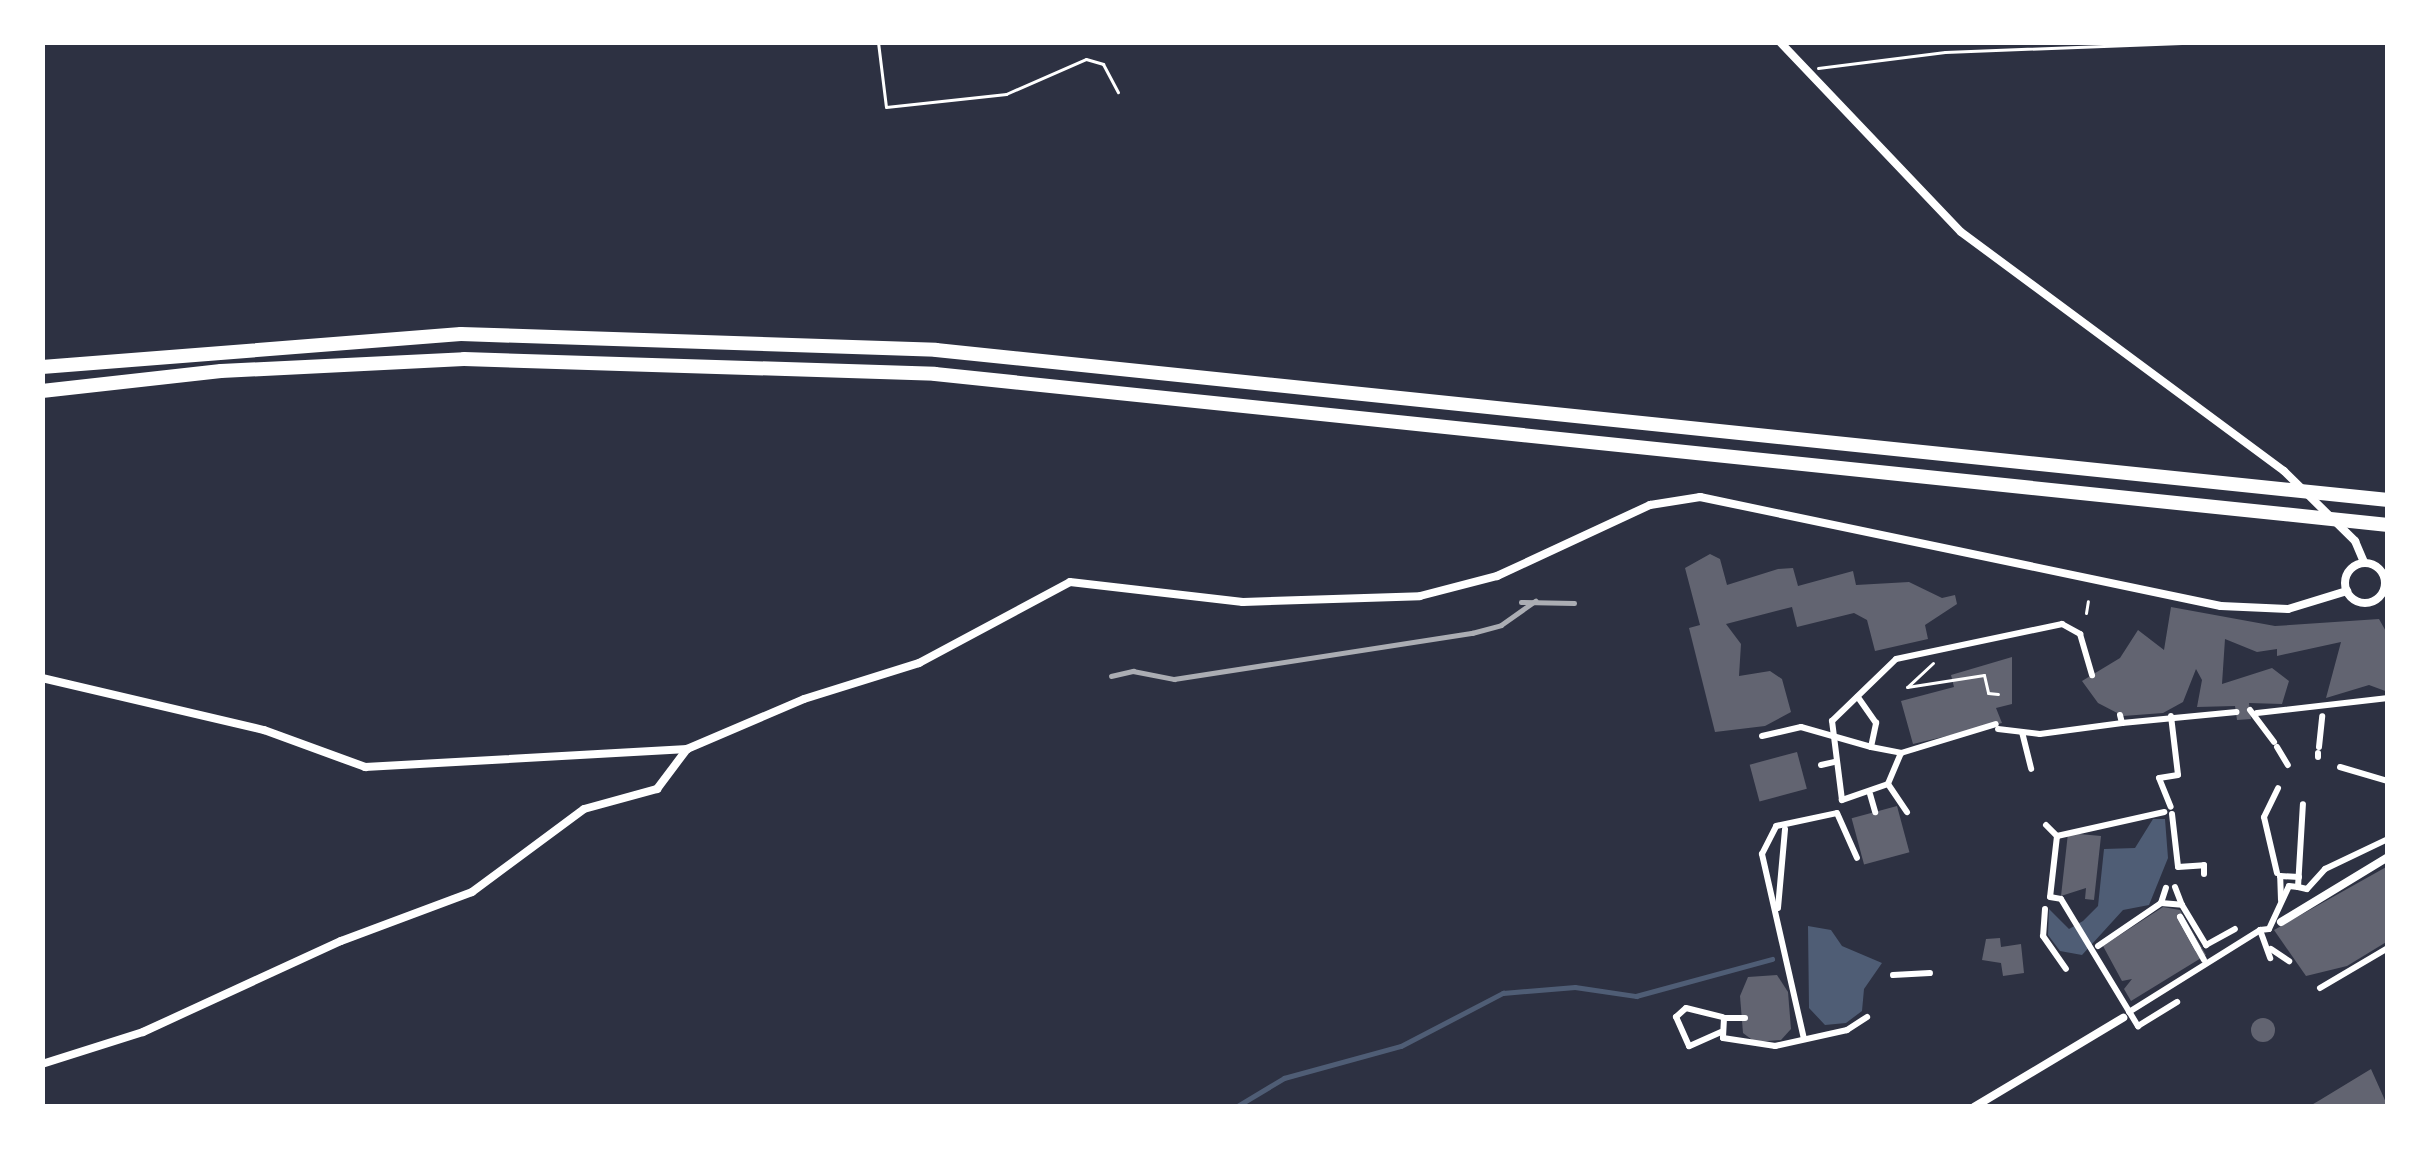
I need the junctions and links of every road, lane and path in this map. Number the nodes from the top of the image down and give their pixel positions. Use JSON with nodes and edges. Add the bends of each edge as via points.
{"nodes":[{"id":1,"x":878,"y":42,"type":"edge"},
{"id":2,"x":1780,"y":42,"type":"edge"},
{"id":3,"x":2208,"y":42,"type":"edge"},
{"id":4,"x":1804,"y":70,"type":"junction"},
{"id":5,"x":1118,"y":92,"type":"dead end"},
{"id":6,"x":42,"y":367,"type":"edge"},
{"id":7,"x":42,"y":391,"type":"edge"},
{"id":8,"x":2388,"y":500,"type":"edge"},
{"id":9,"x":2388,"y":525,"type":"edge"},
{"id":10,"x":2364,"y":562,"type":"junction"},
{"id":11,"x":2386,"y":586,"type":"edge"},
{"id":12,"x":2347,"y":591,"type":"junction"},
{"id":13,"x":2384,"y":600,"type":"edge"},
{"id":14,"x":2088,"y":601,"type":"dead end"},
{"id":15,"x":2086,"y":613,"type":"dead end"},
{"id":16,"x":1932,"y":649,"type":"junction"},
{"id":17,"x":2092,"y":675,"type":"dead end"},
{"id":18,"x":42,"y":678,"type":"edge"},
{"id":19,"x":1998,"y":694,"type":"dead end"},
{"id":20,"x":1858,"y":697,"type":"junction"},
{"id":21,"x":2388,"y":698,"type":"edge"},
{"id":22,"x":2322,"y":710,"type":"junction"},
{"id":23,"x":2236,"y":712,"type":"dead end"},
{"id":24,"x":2171,"y":716,"type":"junction"},
{"id":25,"x":2021,"y":732,"type":"junction"},
{"id":26,"x":1830,"y":735,"type":"junction"},
{"id":27,"x":1762,"y":736,"type":"dead end"},
{"id":28,"x":1870,"y":747,"type":"junction"},
{"id":29,"x":687,"y":749,"type":"junction"},
{"id":30,"x":1901,"y":753,"type":"junction"},
{"id":31,"x":2318,"y":753,"type":"dead end"},
{"id":32,"x":1834,"y":763,"type":"junction"},
{"id":33,"x":1821,"y":765,"type":"dead end"},
{"id":34,"x":2288,"y":765,"type":"dead end"},
{"id":35,"x":2340,"y":767,"type":"dead end"},
{"id":36,"x":2031,"y":769,"type":"dead end"},
{"id":37,"x":2388,"y":782,"type":"edge"},
{"id":38,"x":1888,"y":784,"type":"junction"},
{"id":39,"x":2278,"y":788,"type":"dead end"},
{"id":40,"x":1870,"y":794,"type":"junction"},
{"id":41,"x":1842,"y":800,"type":"junction"},
{"id":42,"x":2303,"y":804,"type":"dead end"},
{"id":43,"x":2169,"y":811,"type":"junction"},
{"id":44,"x":1875,"y":812,"type":"dead end"},
{"id":45,"x":1906,"y":812,"type":"dead end"},
{"id":46,"x":1837,"y":813,"type":"junction"},
{"id":47,"x":2046,"y":825,"type":"dead end"},
{"id":48,"x":1785,"y":829,"type":"junction"},
{"id":49,"x":2057,"y":836,"type":"junction"},
{"id":50,"x":2388,"y":839,"type":"edge"},
{"id":51,"x":2388,"y":857,"type":"edge"},
{"id":52,"x":1857,"y":858,"type":"dead end"},
{"id":53,"x":2277,"y":873,"type":"dead end"},
{"id":54,"x":2204,"y":874,"type":"dead end"},
{"id":55,"x":2299,"y":879,"type":"junction"},
{"id":56,"x":2281,"y":902,"type":"junction"},
{"id":57,"x":2161,"y":903,"type":"junction"},
{"id":58,"x":2045,"y":908,"type":"dead end"},
{"id":59,"x":1778,"y":912,"type":"junction"},
{"id":60,"x":2183,"y":912,"type":"junction"},
{"id":61,"x":2281,"y":922,"type":"dead end"},
{"id":62,"x":2186,"y":927,"type":"junction"},
{"id":63,"x":2235,"y":929,"type":"dead end"},
{"id":64,"x":2260,"y":930,"type":"junction"},
{"id":65,"x":2098,"y":946,"type":"dead end"},
{"id":66,"x":2388,"y":948,"type":"edge"},
{"id":67,"x":2204,"y":960,"type":"junction"},
{"id":68,"x":2289,"y":961,"type":"dead end"},
{"id":69,"x":2066,"y":968,"type":"dead end"},
{"id":70,"x":1893,"y":972,"type":"dead end"},
{"id":71,"x":1930,"y":973,"type":"dead end"},
{"id":72,"x":2320,"y":988,"type":"dead end"},
{"id":73,"x":2177,"y":1003,"type":"dead end"},
{"id":74,"x":2126,"y":1015,"type":"junction"},
{"id":75,"x":1867,"y":1017,"type":"dead end"},
{"id":76,"x":1724,"y":1018,"type":"junction"},
{"id":77,"x":1745,"y":1018,"type":"dead end"},
{"id":78,"x":1721,"y":1032,"type":"junction"},
{"id":79,"x":1804,"y":1040,"type":"junction"},
{"id":80,"x":42,"y":1064,"type":"edge"},
{"id":81,"x":1974,"y":1107,"type":"edge"}],
"edges":[{"from":1,"to":5,"type":"path","via":[[886,107],[991,98],[1086,59],[1103,64]]},
{"from":2,"to":4,"type":"street"},
{"from":3,"to":4,"type":"path","via":[[1945,52]]},
{"from":4,"to":10,"type":"street","via":[[1961,232],[2284,470],[2356,542]]},
{"from":6,"to":8,"type":"highway","via":[[461,334],[850,346],[1163,370]]},
{"from":7,"to":9,"type":"highway","via":[[353,362],[828,368],[1180,395]]},
{"from":10,"to":11,"type":"street","via":[[2378,567]]},
{"from":10,"to":12,"type":"street","via":[[2346,576]]},
{"from":11,"to":13,"type":"street"},
{"from":12,"to":13,"type":"street","via":[[2359,602]]},
{"from":12,"to":29,"type":"street","via":[[2288,609],[2221,606],[1721,499],[1668,500],[1497,576],[1420,596],[1243,602],[1070,582],[919,664],[804,699]]},
{"from":14,"to":15,"type":"lane"},
{"from":16,"to":17,"type":"street","via":[[2062,624],[2080,634]]},
{"from":16,"to":19,"type":"path","via":[[1931,668],[1911,675],[1910,689],[1984,675],[1988,694]]},
{"from":16,"to":20,"type":"street","via":[[1886,665]]},
{"from":18,"to":29,"type":"street","via":[[263,730],[365,767]]},
{"from":20,"to":26,"type":"street","via":[[1839,708]]},
{"from":20,"to":28,"type":"street","via":[[1876,723]]},
{"from":21,"to":22,"type":"street"},
{"from":22,"to":31,"type":"street"},
{"from":22,"to":34,"type":"street","via":[[2253,712]]},
{"from":23,"to":24,"type":"street"},
{"from":24,"to":25,"type":"street"},
{"from":24,"to":43,"type":"street","via":[[2178,775],[2159,778]]},
{"from":25,"to":30,"type":"street","via":[[1997,726]]},
{"from":25,"to":36,"type":"street"},
{"from":26,"to":27,"type":"street","via":[[1801,727]]},
{"from":26,"to":28,"type":"street"},
{"from":26,"to":32,"type":"street"},
{"from":28,"to":30,"type":"street"},
{"from":29,"to":80,"type":"street","via":[[657,789],[584,809],[472,892],[341,941],[142,1032]]},
{"from":30,"to":38,"type":"street"},
{"from":32,"to":33,"type":"street"},
{"from":32,"to":41,"type":"street"},
{"from":35,"to":37,"type":"street"},
{"from":38,"to":40,"type":"street"},
{"from":38,"to":45,"type":"street"},
{"from":39,"to":53,"type":"street","via":[[2264,817]]},
{"from":40,"to":41,"type":"street"},
{"from":40,"to":44,"type":"street"},
{"from":41,"to":46,"type":"street"},
{"from":42,"to":55,"type":"street"},
{"from":43,"to":49,"type":"street"},
{"from":43,"to":54,"type":"street","via":[[2177,867],[2204,865]]},
{"from":46,"to":48,"type":"street"},
{"from":46,"to":52,"type":"street"},
{"from":47,"to":49,"type":"street"},
{"from":48,"to":59,"type":"street"},
{"from":48,"to":59,"type":"street","via":[[1776,826],[1762,854],[1764,888]]},
{"from":49,"to":74,"type":"street","via":[[2050,897],[2061,899]]},
{"from":50,"to":55,"type":"street","via":[[2325,869],[2307,889]]},
{"from":51,"to":61,"type":"street"},
{"from":55,"to":56,"type":"street"},
{"from":55,"to":56,"type":"street","via":[[2280,876]]},
{"from":56,"to":64,"type":"street","via":[[2269,929]]},
{"from":57,"to":60,"type":"street"},
{"from":57,"to":60,"type":"street","via":[[2171,888]]},
{"from":57,"to":65,"type":"street"},
{"from":58,"to":69,"type":"street","via":[[2043,936]]},
{"from":59,"to":79,"type":"street"},
{"from":60,"to":62,"type":"street"},
{"from":60,"to":62,"type":"street","via":[[2198,949]]},
{"from":60,"to":63,"type":"street","via":[[2206,945]]},
{"from":60,"to":67,"type":"street"},
{"from":62,"to":67,"type":"street"},
{"from":64,"to":67,"type":"street"},
{"from":64,"to":68,"type":"street","via":[[2270,953]]},
{"from":66,"to":72,"type":"street"},
{"from":67,"to":74,"type":"street"},
{"from":70,"to":71,"type":"street"},
{"from":73,"to":74,"type":"street","via":[[2138,1026]]},
{"from":74,"to":81,"type":"street"},
{"from":75,"to":79,"type":"street"},
{"from":76,"to":77,"type":"street"},
{"from":76,"to":78,"type":"street"},
{"from":76,"to":78,"type":"street","via":[[1692,1008],[1676,1017],[1689,1046]]},
{"from":78,"to":79,"type":"street","via":[[1755,1046]]}]}
